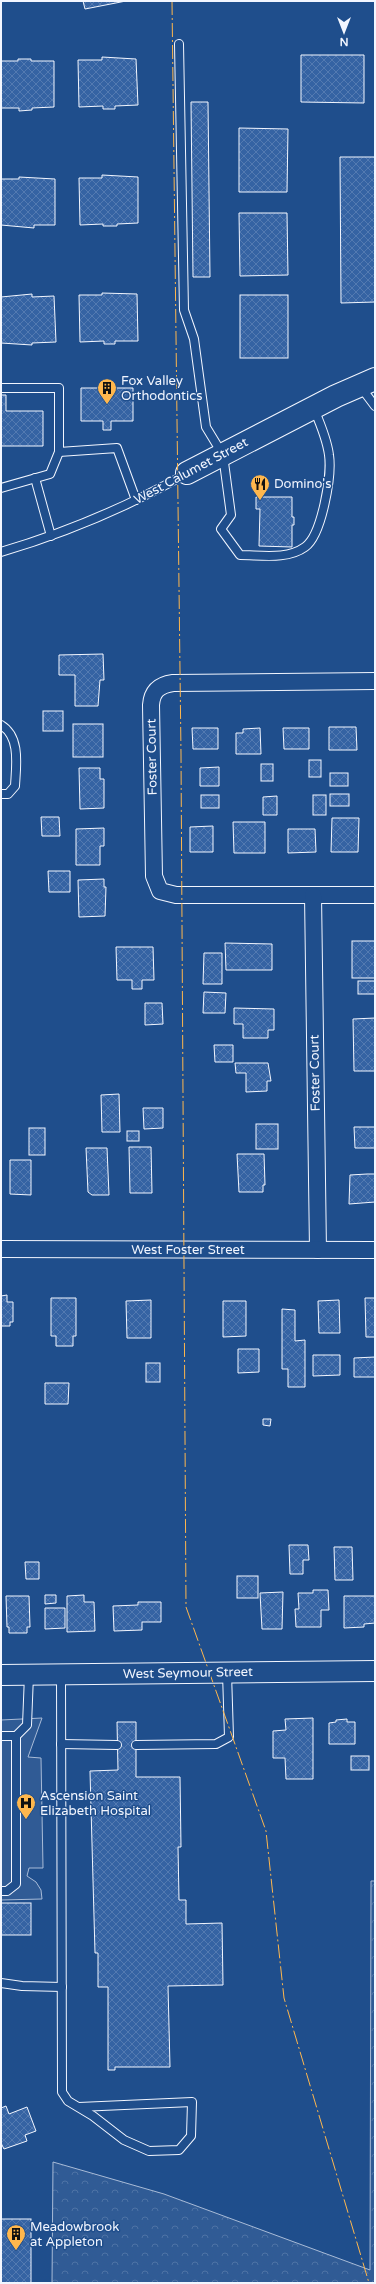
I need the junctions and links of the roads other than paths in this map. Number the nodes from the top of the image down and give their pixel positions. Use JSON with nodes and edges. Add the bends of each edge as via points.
{"nodes":[{"id":1,"x":179,"y":44,"type":"dead end"},
{"id":2,"x":367,"y":382,"type":"edge"},
{"id":3,"x":1,"y":388,"type":"edge"},
{"id":4,"x":375,"y":406,"type":"edge"},
{"id":5,"x":313,"y":408,"type":"junction"},
{"id":6,"x":59,"y":452,"type":"junction"},
{"id":7,"x":223,"y":455,"type":"junction"},
{"id":8,"x":187,"y":473,"type":"joint"},
{"id":9,"x":35,"y":478,"type":"junction"},
{"id":10,"x":1,"y":488,"type":"edge"},
{"id":11,"x":136,"y":500,"type":"junction"},
{"id":12,"x":51,"y":536,"type":"junction"},
{"id":13,"x":1,"y":552,"type":"edge"},
{"id":14,"x":375,"y":681,"type":"edge"},
{"id":15,"x":1,"y":725,"type":"edge"},
{"id":16,"x":5,"y":794,"type":"edge"},
{"id":17,"x":375,"y":895,"type":"edge"},
{"id":18,"x":313,"y":896,"type":"junction"},
{"id":19,"x":1,"y":1249,"type":"edge"},
{"id":20,"x":318,"y":1250,"type":"junction"},
{"id":21,"x":375,"y":1250,"type":"edge"},
{"id":22,"x":375,"y":1671,"type":"edge"},
{"id":23,"x":227,"y":1673,"type":"junction"},
{"id":24,"x":1,"y":1675,"type":"edge"},
{"id":25,"x":29,"y":1675,"type":"junction"},
{"id":26,"x":61,"y":1675,"type":"junction"},
{"id":27,"x":1,"y":1736,"type":"edge"},
{"id":28,"x":16,"y":1736,"type":"junction"},
{"id":29,"x":61,"y":1744,"type":"junction"},
{"id":30,"x":117,"y":1745,"type":"dead end"},
{"id":31,"x":136,"y":1746,"type":"dead end"},
{"id":32,"x":1,"y":1891,"type":"edge"},
{"id":33,"x":1,"y":1983,"type":"edge"},
{"id":34,"x":62,"y":1987,"type":"junction"},
{"id":35,"x":78,"y":2107,"type":"junction"}],
"edges":[{"from":1,"to":7,"type":"lane","via":[[184,310],[194,339],[206,427]]},
{"from":2,"to":4,"type":"lane"},
{"from":2,"to":5,"type":"main road","name":"West Calumet Street"},
{"from":3,"to":6,"type":"lane","via":[[59,388]]},
{"from":5,"to":7,"type":"main road","name":"West Calumet Street"},
{"from":5,"to":7,"type":"lane","via":[[321,425],[329,456],[327,490],[318,529],[306,547],[287,556],[240,555],[221,529],[231,515]]},
{"from":6,"to":9,"type":"lane","via":[[50,474]]},
{"from":6,"to":11,"type":"lane","via":[[117,448]]},
{"from":7,"to":8,"type":"main road","name":"West Calumet Street"},
{"from":8,"to":11,"type":"lane","name":"West Calumet Street"},
{"from":9,"to":10,"type":"lane"},
{"from":9,"to":12,"type":"lane"},
{"from":11,"to":12,"type":"lane","name":"West Calumet Street"},
{"from":12,"to":13,"type":"lane","name":"West Calumet Street"},
{"from":14,"to":18,"type":"street","name":"Foster Court","via":[[173,683],[157,688],[152,696],[154,876],[160,891],[176,896]]},
{"from":15,"to":16,"type":"lane","via":[[14,739],[16,755],[15,786]]},
{"from":17,"to":18,"type":"street","name":"Foster Court"},
{"from":18,"to":20,"type":"street","name":"Foster Court"},
{"from":19,"to":20,"type":"street","name":"West Foster Street"},
{"from":20,"to":21,"type":"street","name":"West Foster Street"},
{"from":22,"to":23,"type":"street","name":"West Seymour Street"},
{"from":23,"to":26,"type":"street","name":"West Seymour Street"},
{"from":23,"to":31,"type":"lane","via":[[229,1736],[216,1744]]},
{"from":24,"to":25,"type":"street","name":"West Seymour Street"},
{"from":25,"to":26,"type":"street","name":"West Seymour Street"},
{"from":25,"to":28,"type":"lane","via":[[27,1726]]},
{"from":26,"to":29,"type":"lane"},
{"from":27,"to":28,"type":"lane"},
{"from":28,"to":32,"type":"lane","via":[[16,1884],[7,1891]]},
{"from":29,"to":30,"type":"lane"},
{"from":29,"to":34,"type":"lane"},
{"from":33,"to":34,"type":"lane"},
{"from":34,"to":35,"type":"lane","via":[[62,2092],[68,2101]]},
{"from":35,"to":35,"type":"lane","via":[[124,2140],[149,2151],[179,2150],[192,2136],[192,2102]]}]}
